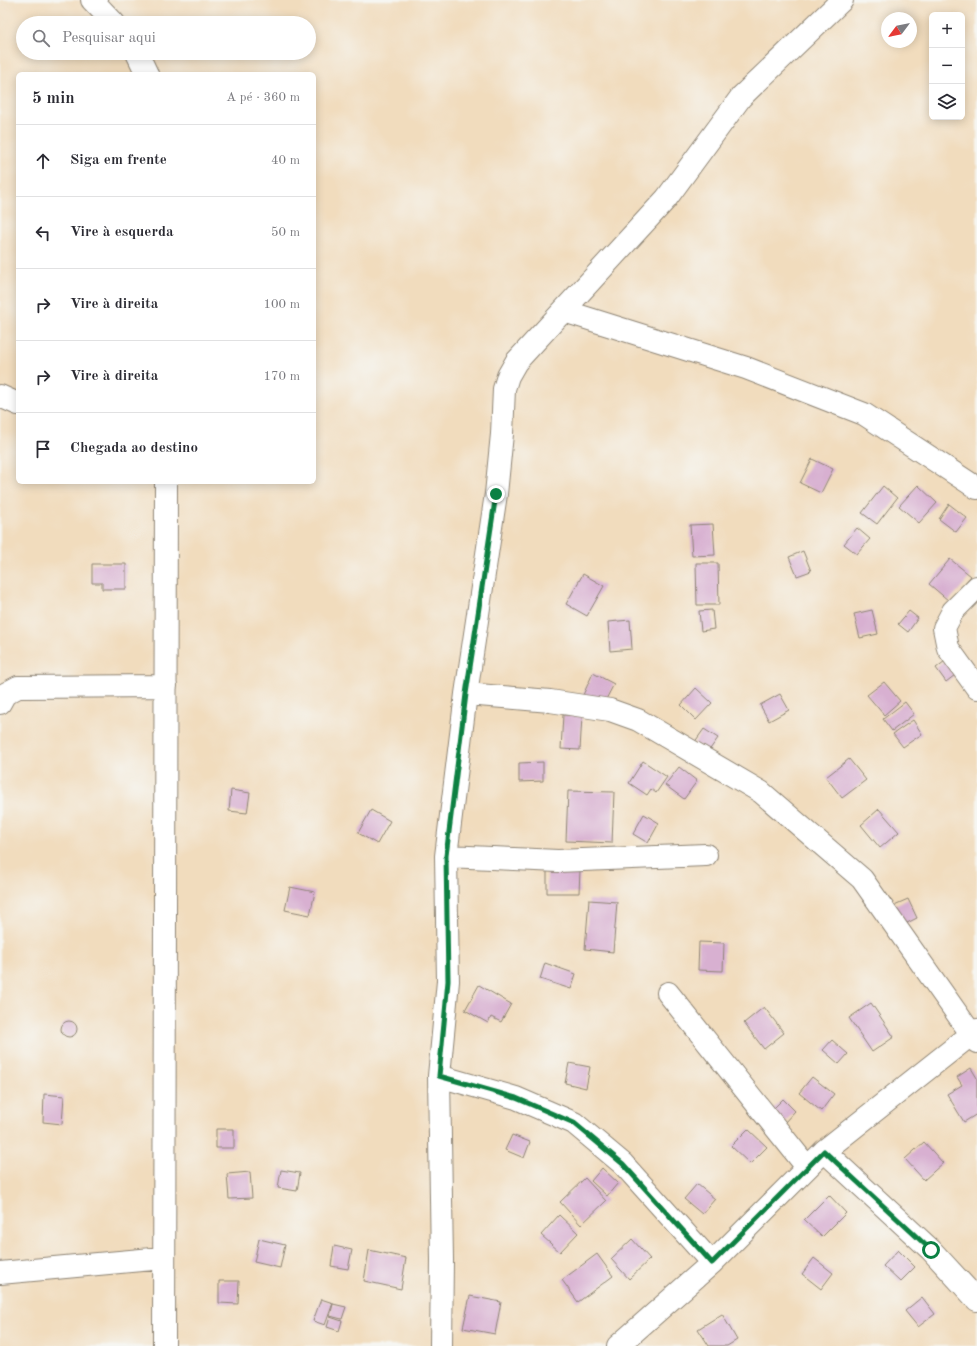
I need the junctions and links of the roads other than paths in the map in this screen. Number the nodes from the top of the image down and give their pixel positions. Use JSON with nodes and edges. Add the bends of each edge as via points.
{"nodes":[{"id":1,"x":92,"y":0,"type":"edge"},
{"id":2,"x":842,"y":0,"type":"edge"},
{"id":3,"x":107,"y":16,"type":"edge"},
{"id":4,"x":140,"y":60,"type":"edge"},
{"id":5,"x":145,"y":72,"type":"edge"},
{"id":6,"x":564,"y":311,"type":"junction"},
{"id":7,"x":0,"y":396,"type":"edge"},
{"id":8,"x":16,"y":403,"type":"edge"},
{"id":9,"x":166,"y":484,"type":"edge"},
{"id":10,"x":977,"y":488,"type":"edge"},
{"id":11,"x":977,"y":587,"type":"edge"},
{"id":12,"x":166,"y":686,"type":"junction"},
{"id":13,"x":977,"y":688,"type":"edge"},
{"id":14,"x":466,"y":694,"type":"junction"},
{"id":15,"x":0,"y":702,"type":"edge"},
{"id":16,"x":706,"y":855,"type":"dead end"},
{"id":17,"x":446,"y":856,"type":"junction"},
{"id":18,"x":668,"y":993,"type":"dead end"},
{"id":19,"x":975,"y":1036,"type":"edge"},
{"id":20,"x":439,"y":1076,"type":"junction"},
{"id":21,"x":824,"y":1151,"type":"junction"},
{"id":22,"x":807,"y":1167,"type":"junction"},
{"id":23,"x":163,"y":1258,"type":"junction"},
{"id":24,"x":712,"y":1263,"type":"junction"},
{"id":25,"x":0,"y":1273,"type":"edge"},
{"id":26,"x":977,"y":1300,"type":"edge"},
{"id":27,"x":631,"y":1342,"type":"edge"},
{"id":28,"x":164,"y":1346,"type":"edge"},
{"id":29,"x":441,"y":1346,"type":"edge"}],
"edges":[{"from":1,"to":3,"type":"street"},
{"from":2,"to":6,"type":"street","via":[[741,98],[666,199]]},
{"from":4,"to":5,"type":"street"},
{"from":6,"to":10,"type":"street","via":[[746,368],[864,414]]},
{"from":6,"to":14,"type":"street","via":[[516,362],[506,382],[496,494]]},
{"from":7,"to":8,"type":"street"},
{"from":9,"to":12,"type":"street"},
{"from":11,"to":13,"type":"street","via":[[953,611],[944,628],[948,648]]},
{"from":12,"to":15,"type":"street","via":[[18,687],[6,694]]},
{"from":12,"to":23,"type":"street"},
{"from":14,"to":17,"type":"street"},
{"from":14,"to":19,"type":"street","via":[[550,701],[610,710],[638,720],[760,792],[862,879]]},
{"from":16,"to":17,"type":"street","via":[[558,861]]},
{"from":17,"to":20,"type":"street","via":[[448,981]]},
{"from":18,"to":22,"type":"street"},
{"from":19,"to":21,"type":"street"},
{"from":20,"to":24,"type":"street","via":[[516,1098],[574,1123],[623,1164]]},
{"from":20,"to":29,"type":"street"},
{"from":21,"to":22,"type":"street"},
{"from":21,"to":26,"type":"street","via":[[931,1250]]},
{"from":22,"to":24,"type":"street"},
{"from":23,"to":25,"type":"street"},
{"from":23,"to":28,"type":"street"},
{"from":24,"to":27,"type":"street"}]}
